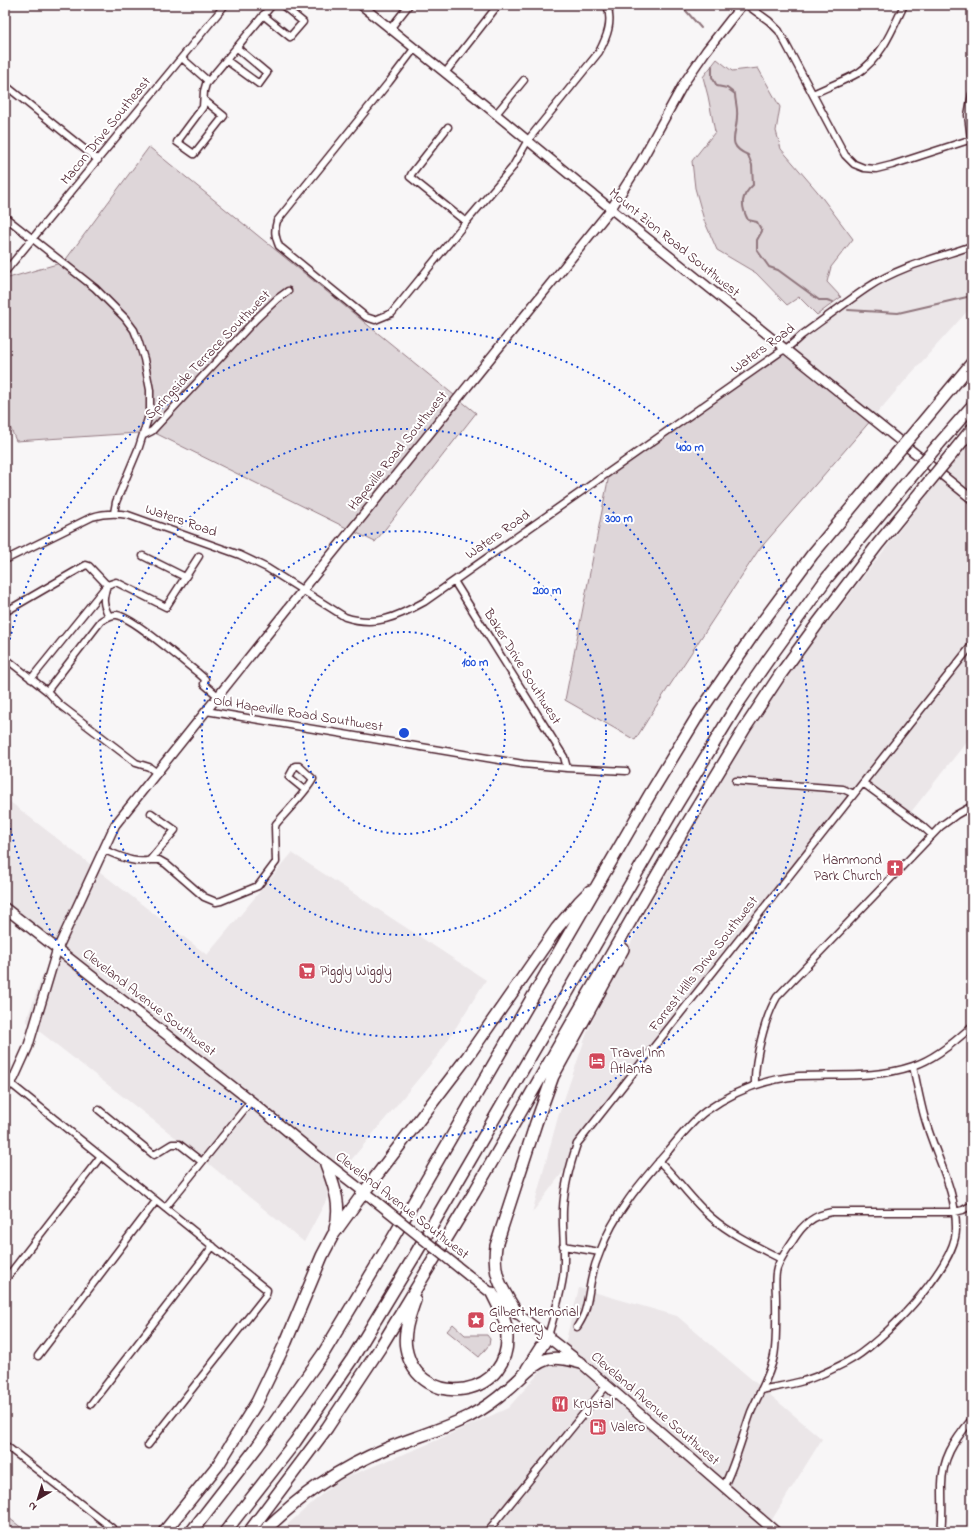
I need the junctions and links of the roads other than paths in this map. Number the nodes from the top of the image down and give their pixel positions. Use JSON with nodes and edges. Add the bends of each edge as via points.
{"nodes":[{"id":1,"x":225,"y":5,"type":"edge"},
{"id":2,"x":272,"y":5,"type":"edge"},
{"id":3,"x":282,"y":5,"type":"edge"},
{"id":4,"x":361,"y":5,"type":"edge"},
{"id":5,"x":409,"y":5,"type":"edge"},
{"id":6,"x":498,"y":5,"type":"edge"},
{"id":7,"x":607,"y":5,"type":"edge"},
{"id":8,"x":742,"y":5,"type":"edge"},
{"id":9,"x":747,"y":5,"type":"edge"},
{"id":10,"x":904,"y":5,"type":"edge"},
{"id":11,"x":263,"y":15,"type":"junction"},
{"id":12,"x":390,"y":29,"type":"junction"},
{"id":13,"x":236,"y":47,"type":"junction"},
{"id":14,"x":414,"y":48,"type":"junction"},
{"id":15,"x":182,"y":58,"type":"junction"},
{"id":16,"x":226,"y":60,"type":"junction"},
{"id":17,"x":445,"y":73,"type":"junction"},
{"id":18,"x":524,"y":80,"type":"dead end"},
{"id":19,"x":208,"y":81,"type":"junction"},
{"id":20,"x":5,"y":85,"type":"edge"},
{"id":21,"x":813,"y":94,"type":"junction"},
{"id":22,"x":972,"y":94,"type":"edge"},
{"id":23,"x":204,"y":100,"type":"junction"},
{"id":24,"x":496,"y":114,"type":"junction"},
{"id":25,"x":448,"y":128,"type":"dead end"},
{"id":26,"x":971,"y":139,"type":"edge"},
{"id":27,"x":528,"y":140,"type":"junction"},
{"id":28,"x":98,"y":160,"type":"junction"},
{"id":29,"x":611,"y":209,"type":"junction"},
{"id":30,"x":5,"y":218,"type":"edge"},
{"id":31,"x":466,"y":222,"type":"junction"},
{"id":32,"x":33,"y":240,"type":"junction"},
{"id":33,"x":972,"y":246,"type":"edge"},
{"id":34,"x":5,"y":272,"type":"edge"},
{"id":35,"x":288,"y":291,"type":"dead end"},
{"id":36,"x":785,"y":349,"type":"junction"},
{"id":37,"x":972,"y":364,"type":"edge"},
{"id":38,"x":972,"y":406,"type":"edge"},
{"id":39,"x":972,"y":429,"type":"edge"},
{"id":40,"x":144,"y":434,"type":"junction"},
{"id":41,"x":972,"y":499,"type":"edge"},
{"id":42,"x":114,"y":513,"type":"junction"},
{"id":43,"x":143,"y":556,"type":"dead end"},
{"id":44,"x":199,"y":556,"type":"dead end"},
{"id":45,"x":5,"y":560,"type":"edge"},
{"id":46,"x":185,"y":577,"type":"junction"},
{"id":47,"x":454,"y":581,"type":"junction"},
{"id":48,"x":107,"y":585,"type":"junction"},
{"id":49,"x":302,"y":591,"type":"junction"},
{"id":50,"x":5,"y":612,"type":"edge"},
{"id":51,"x":109,"y":616,"type":"junction"},
{"id":52,"x":972,"y":645,"type":"edge"},
{"id":53,"x":5,"y":658,"type":"edge"},
{"id":54,"x":31,"y":679,"type":"junction"},
{"id":55,"x":47,"y":691,"type":"junction"},
{"id":56,"x":218,"y":696,"type":"junction"},
{"id":57,"x":206,"y":711,"type":"junction"},
{"id":58,"x":567,"y":768,"type":"junction"},
{"id":59,"x":626,"y":771,"type":"dead end"},
{"id":60,"x":157,"y":773,"type":"junction"},
{"id":61,"x":736,"y":781,"type":"dead end"},
{"id":62,"x":863,"y":783,"type":"junction"},
{"id":63,"x":305,"y":790,"type":"dead end"},
{"id":64,"x":854,"y":794,"type":"junction"},
{"id":65,"x":972,"y":806,"type":"edge"},
{"id":66,"x":151,"y":813,"type":"dead end"},
{"id":67,"x":932,"y":835,"type":"junction"},
{"id":68,"x":672,"y":849,"type":"junction"},
{"id":69,"x":104,"y":850,"type":"junction"},
{"id":70,"x":150,"y":860,"type":"junction"},
{"id":71,"x":601,"y":879,"type":"junction"},
{"id":72,"x":5,"y":908,"type":"edge"},
{"id":73,"x":58,"y":950,"type":"junction"},
{"id":74,"x":972,"y":1026,"type":"edge"},
{"id":75,"x":913,"y":1066,"type":"junction"},
{"id":76,"x":754,"y":1084,"type":"junction"},
{"id":77,"x":8,"y":1087,"type":"edge"},
{"id":78,"x":251,"y":1101,"type":"junction"},
{"id":79,"x":99,"y":1110,"type":"dead end"},
{"id":80,"x":101,"y":1156,"type":"junction"},
{"id":81,"x":659,"y":1161,"type":"junction"},
{"id":82,"x":202,"y":1162,"type":"junction"},
{"id":83,"x":326,"y":1164,"type":"junction"},
{"id":84,"x":364,"y":1192,"type":"junction"},
{"id":85,"x":156,"y":1201,"type":"junction"},
{"id":86,"x":972,"y":1205,"type":"edge"},
{"id":87,"x":165,"y":1208,"type":"junction"},
{"id":88,"x":955,"y":1212,"type":"junction"},
{"id":89,"x":333,"y":1236,"type":"junction"},
{"id":90,"x":213,"y":1246,"type":"junction"},
{"id":91,"x":563,"y":1246,"type":"junction"},
{"id":92,"x":600,"y":1252,"type":"junction"},
{"id":93,"x":781,"y":1259,"type":"junction"},
{"id":94,"x":5,"y":1280,"type":"edge"},
{"id":95,"x":421,"y":1280,"type":"junction"},
{"id":96,"x":492,"y":1293,"type":"junction"},
{"id":97,"x":517,"y":1313,"type":"junction"},
{"id":98,"x":577,"y":1327,"type":"dead end"},
{"id":99,"x":548,"y":1336,"type":"junction"},
{"id":100,"x":38,"y":1356,"type":"dead end"},
{"id":101,"x":581,"y":1363,"type":"junction"},
{"id":102,"x":522,"y":1376,"type":"junction"},
{"id":103,"x":607,"y":1386,"type":"junction"},
{"id":104,"x":761,"y":1390,"type":"junction"},
{"id":105,"x":91,"y":1404,"type":"dead end"},
{"id":106,"x":972,"y":1419,"type":"edge"},
{"id":107,"x":5,"y":1445,"type":"edge"},
{"id":108,"x":148,"y":1445,"type":"dead end"},
{"id":109,"x":724,"y":1486,"type":"junction"},
{"id":110,"x":112,"y":1528,"type":"dead end"},
{"id":111,"x":164,"y":1532,"type":"edge"},
{"id":112,"x":190,"y":1532,"type":"edge"},
{"id":113,"x":225,"y":1532,"type":"edge"},
{"id":114,"x":249,"y":1532,"type":"edge"},
{"id":115,"x":263,"y":1532,"type":"edge"},
{"id":116,"x":487,"y":1532,"type":"edge"},
{"id":117,"x":776,"y":1532,"type":"edge"},
{"id":118,"x":941,"y":1532,"type":"edge"}],
"edges":[{"from":1,"to":15,"type":"street","name":"Macon Drive Southeast"},
{"from":2,"to":11,"type":"street"},
{"from":3,"to":11,"type":"street","via":[[303,22],[290,37]]},
{"from":4,"to":12,"type":"street","name":"Mount Zion Road Southwest"},
{"from":5,"to":12,"type":"street"},
{"from":6,"to":17,"type":"street"},
{"from":7,"to":27,"type":"street","via":[[610,25],[599,52]]},
{"from":8,"to":29,"type":"street","name":"Hapeville Road Southwest","via":[[684,83]]},
{"from":9,"to":21,"type":"street","via":[[779,31]]},
{"from":10,"to":21,"type":"street","via":[[886,42],[868,65],[857,74]]},
{"from":11,"to":13,"type":"street"},
{"from":12,"to":14,"type":"street","name":"Mount Zion Road Southwest"},
{"from":13,"to":16,"type":"street"},
{"from":13,"to":16,"type":"street","via":[[267,73],[259,84]]},
{"from":14,"to":17,"type":"street","name":"Mount Zion Road Southwest"},
{"from":14,"to":31,"type":"street","via":[[278,221],[274,230],[276,238],[279,246],[366,317],[375,320],[392,313]]},
{"from":15,"to":19,"type":"street"},
{"from":15,"to":28,"type":"street","name":"Macon Drive Southeast"},
{"from":16,"to":19,"type":"street"},
{"from":17,"to":24,"type":"street","name":"Mount Zion Road Southwest"},
{"from":18,"to":24,"type":"street"},
{"from":19,"to":23,"type":"street"},
{"from":20,"to":28,"type":"street"},
{"from":21,"to":26,"type":"street","via":[[845,155],[854,164],[864,168],[876,169],[892,165]]},
{"from":22,"to":26,"type":"street","via":[[968,115]]},
{"from":23,"to":23,"type":"street","via":[[224,116],[194,154],[177,142],[203,108]]},
{"from":24,"to":27,"type":"street","name":"Mount Zion Road Southwest"},
{"from":25,"to":31,"type":"street","via":[[410,177]]},
{"from":27,"to":29,"type":"street","name":"Mount Zion Road Southwest"},
{"from":27,"to":31,"type":"street","via":[[512,168]]},
{"from":28,"to":32,"type":"street","name":"Macon Drive Southeast"},
{"from":29,"to":36,"type":"street","name":"Mount Zion Road Southwest"},
{"from":29,"to":49,"type":"street","name":"Hapeville Road Southwest"},
{"from":30,"to":32,"type":"street"},
{"from":32,"to":34,"type":"street","name":"Macon Drive Southeast"},
{"from":32,"to":40,"type":"street","via":[[95,288],[134,330],[144,359],[150,390],[150,412]]},
{"from":33,"to":36,"type":"street","name":"Waters Road","via":[[889,275],[867,288]]},
{"from":35,"to":40,"type":"street","name":"Springside Terrace Southwest","via":[[256,319],[152,431]]},
{"from":36,"to":41,"type":"street","name":"Mount Zion Road Southwest"},
{"from":36,"to":47,"type":"street","name":"Waters Road"},
{"from":37,"to":71,"type":"highway","bridge":true,"via":[[812,555],[755,632],[700,712]]},
{"from":38,"to":113,"type":"highway","bridge":true,"via":[[827,578],[739,702],[352,1359],[295,1442]]},
{"from":39,"to":68,"type":"highway","bridge":true,"via":[[878,544],[780,675]]},
{"from":40,"to":42,"type":"street","via":[[116,502]]},
{"from":42,"to":45,"type":"street","name":"Waters Road","via":[[92,517]]},
{"from":42,"to":49,"type":"street","name":"Waters Road","via":[[128,515],[240,555],[267,568]]},
{"from":43,"to":46,"type":"street"},
{"from":44,"to":46,"type":"street"},
{"from":46,"to":48,"type":"street","via":[[166,607],[116,582]]},
{"from":47,"to":49,"type":"street","name":"Waters Road","via":[[409,610],[370,622],[345,617]]},
{"from":47,"to":58,"type":"street","name":"Baker Drive Southwest","via":[[564,757]]},
{"from":48,"to":50,"type":"street","via":[[86,565]]},
{"from":48,"to":51,"type":"street","via":[[103,597]]},
{"from":48,"to":54,"type":"street"},
{"from":49,"to":56,"type":"street","name":"Hapeville Road Southwest"},
{"from":51,"to":55,"type":"street","via":[[101,621]]},
{"from":51,"to":56,"type":"street","via":[[116,614],[130,620],[197,672],[205,679],[204,684]]},
{"from":52,"to":62,"type":"street","name":"Forrest Hills Drive Southwest"},
{"from":53,"to":54,"type":"street"},
{"from":54,"to":55,"type":"street"},
{"from":55,"to":60,"type":"street","via":[[60,705],[136,763]]},
{"from":56,"to":57,"type":"street","name":"Hapeville Road Southwest"},
{"from":57,"to":58,"type":"street","name":"Old Hapeville Road Southwest","via":[[480,758]]},
{"from":57,"to":60,"type":"street","name":"Old Hapeville Road Southwest"},
{"from":58,"to":59,"type":"street","name":"Old Hapeville Road Southwest"},
{"from":60,"to":69,"type":"street","name":"Old Hapeville Road Southwest","via":[[115,825]]},
{"from":61,"to":64,"type":"street","via":[[843,789]]},
{"from":62,"to":64,"type":"street","name":"Forrest Hills Drive Southwest"},
{"from":62,"to":67,"type":"street"},
{"from":63,"to":70,"type":"street","via":[[276,824],[276,862],[258,886],[252,889],[221,901],[210,900],[166,864],[159,860]]},
{"from":64,"to":91,"type":"street","name":"Forrest Hills Drive Southwest","via":[[577,1144],[564,1192]]},
{"from":65,"to":67,"type":"street","via":[[956,815]]},
{"from":66,"to":70,"type":"street","via":[[175,830]]},
{"from":67,"to":76,"type":"street","via":[[776,997],[767,1017],[754,1072]]},
{"from":68,"to":95,"type":"highway","via":[[474,1193]]},
{"from":68,"to":97,"type":"highway","via":[[648,904],[553,1076],[536,1122],[494,1258],[500,1285]]},
{"from":69,"to":70,"type":"street","via":[[126,859]]},
{"from":69,"to":73,"type":"street","name":"Old Hapeville Road Southwest"},
{"from":71,"to":84,"type":"highway","via":[[557,928],[468,1056]]},
{"from":71,"to":112,"type":"highway","via":[[323,1354],[261,1442]]},
{"from":72,"to":73,"type":"main road","name":"Cleveland Avenue Southwest"},
{"from":73,"to":77,"type":"street","name":"Old Hapeville Road Southwest","via":[[28,1047]]},
{"from":73,"to":78,"type":"main road","name":"Cleveland Avenue Southwest"},
{"from":74,"to":75,"type":"street","via":[[938,1054]]},
{"from":75,"to":76,"type":"street","via":[[884,1073],[798,1076]]},
{"from":75,"to":88,"type":"street","via":[[924,1119]]},
{"from":76,"to":81,"type":"street","via":[[706,1111]]},
{"from":77,"to":80,"type":"street","via":[[53,1117]]},
{"from":78,"to":82,"type":"street"},
{"from":78,"to":83,"type":"main road","name":"Cleveland Avenue Southwest"},
{"from":79,"to":82,"type":"street","via":[[154,1155],[172,1144],[179,1144]]},
{"from":80,"to":85,"type":"street"},
{"from":80,"to":94,"type":"street"},
{"from":81,"to":92,"type":"street","via":[[624,1204]]},
{"from":81,"to":93,"type":"street","via":[[712,1219]]},
{"from":82,"to":87,"type":"street"},
{"from":83,"to":84,"type":"main road","name":"Cleveland Avenue Southwest"},
{"from":83,"to":89,"type":"highway","via":[[338,1201]]},
{"from":84,"to":89,"type":"highway"},
{"from":84,"to":96,"type":"main road","name":"Cleveland Avenue Southwest","bridge":true},
{"from":85,"to":87,"type":"street"},
{"from":85,"to":100,"type":"street"},
{"from":86,"to":88,"type":"street"},
{"from":87,"to":90,"type":"street"},
{"from":88,"to":93,"type":"street","via":[[822,1213],[798,1231]]},
{"from":88,"to":104,"type":"street","via":[[954,1243],[934,1279],[921,1296],[878,1339],[848,1361],[814,1377]]},
{"from":89,"to":111,"type":"highway","via":[[258,1402],[218,1465]]},
{"from":90,"to":105,"type":"street"},
{"from":90,"to":108,"type":"street","via":[[267,1290],[266,1295]]},
{"from":91,"to":92,"type":"street"},
{"from":91,"to":99,"type":"street","name":"Forrest Hills Drive Southwest","via":[[563,1276]]},
{"from":92,"to":98,"type":"street","via":[[585,1312]]},
{"from":93,"to":104,"type":"street","via":[[775,1278],[774,1354],[770,1372]]},
{"from":95,"to":96,"type":"highway","via":[[406,1328],[406,1347],[412,1364],[420,1375],[431,1383],[449,1390],[480,1385],[501,1364],[507,1345],[506,1325]]},
{"from":95,"to":114,"type":"highway","via":[[327,1428]]},
{"from":96,"to":97,"type":"main road","name":"Cleveland Avenue Southwest"},
{"from":97,"to":99,"type":"main road","name":"Cleveland Avenue Southwest"},
{"from":99,"to":101,"type":"main road","name":"Cleveland Avenue Southwest"},
{"from":99,"to":102,"type":"highway"},
{"from":101,"to":102,"type":"highway","via":[[548,1359]]},
{"from":101,"to":103,"type":"main road","name":"Cleveland Avenue Southwest"},
{"from":102,"to":115,"type":"highway","via":[[470,1416],[342,1469],[304,1494]]},
{"from":103,"to":109,"type":"main road","name":"Cleveland Avenue Southwest"},
{"from":103,"to":116,"type":"street"},
{"from":104,"to":109,"type":"street"},
{"from":106,"to":118,"type":"street","via":[[956,1438],[943,1471]]},
{"from":107,"to":110,"type":"street"},
{"from":109,"to":117,"type":"main road","name":"Cleveland Avenue Southwest"}]}
